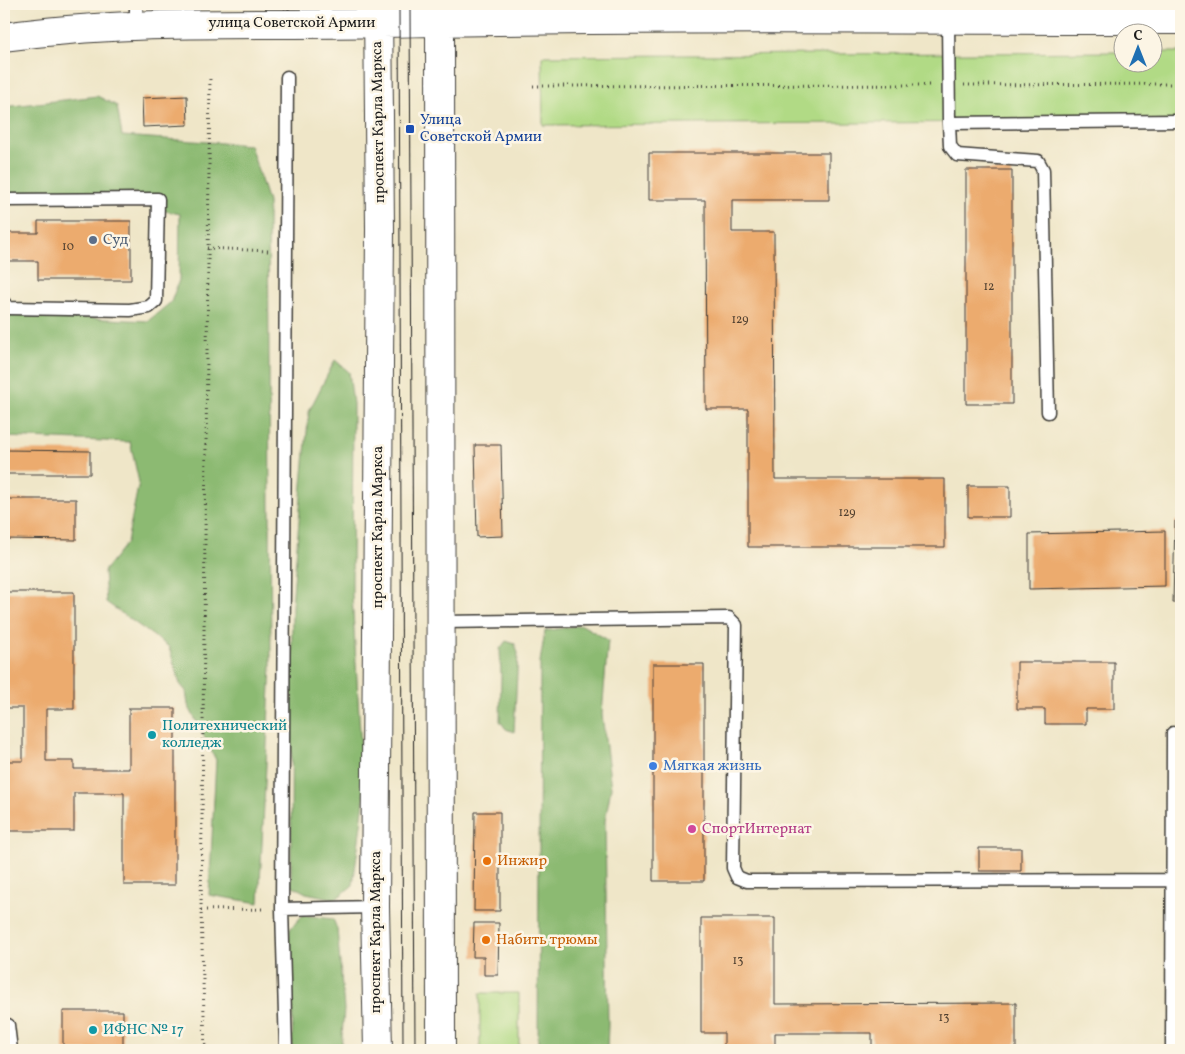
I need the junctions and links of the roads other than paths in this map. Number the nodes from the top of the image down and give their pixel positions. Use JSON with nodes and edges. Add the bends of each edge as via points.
{"nodes":[{"id":1,"x":595,"y":12,"type":"edge"},
{"id":2,"x":988,"y":12,"type":"edge"},
{"id":3,"x":440,"y":13,"type":"edge"},
{"id":4,"x":136,"y":14,"type":"edge"},
{"id":5,"x":378,"y":14,"type":"edge"},
{"id":6,"x":948,"y":19,"type":"junction"},
{"id":7,"x":1181,"y":20,"type":"edge"},
{"id":8,"x":4,"y":37,"type":"edge"},
{"id":9,"x":286,"y":77,"type":"dead end"},
{"id":10,"x":1181,"y":121,"type":"edge"},
{"id":11,"x":949,"y":123,"type":"junction"},
{"id":12,"x":4,"y":200,"type":"edge"},
{"id":13,"x":4,"y":302,"type":"edge"},
{"id":14,"x":1048,"y":412,"type":"dead end"},
{"id":15,"x":442,"y":622,"type":"junction"},
{"id":16,"x":1173,"y":733,"type":"dead end"},
{"id":17,"x":1176,"y":879,"type":"edge"},
{"id":18,"x":375,"y":907,"type":"junction"},
{"id":19,"x":282,"y":909,"type":"junction"},
{"id":20,"x":4,"y":1025,"type":"edge"},
{"id":21,"x":11,"y":1050,"type":"edge"},
{"id":22,"x":286,"y":1050,"type":"edge"},
{"id":23,"x":378,"y":1050,"type":"edge"},
{"id":24,"x":441,"y":1050,"type":"edge"},
{"id":25,"x":1172,"y":1050,"type":"edge"}],
"edges":[{"from":1,"to":3,"type":"main road","name":"улица Советской Армии"},
{"from":1,"to":6,"type":"main road","name":"улица Советской Армии"},
{"from":2,"to":6,"type":"main road","name":"улица Советской Армии"},
{"from":2,"to":7,"type":"main road","name":"улица Советской Армии"},
{"from":3,"to":5,"type":"main road","name":"улица Советской Армии"},
{"from":3,"to":15,"type":"main road"},
{"from":4,"to":5,"type":"main road","name":"улица Советской Армии"},
{"from":4,"to":8,"type":"main road","name":"улица Советской Армии"},
{"from":5,"to":18,"type":"main road","name":"проспект Карла Маркса","via":[[380,229]]},
{"from":6,"to":11,"type":"lane"},
{"from":9,"to":19,"type":"lane"},
{"from":10,"to":11,"type":"lane"},
{"from":11,"to":14,"type":"lane","via":[[950,146],[957,154],[1038,161],[1043,170]]},
{"from":12,"to":13,"type":"lane","via":[[158,199],[156,302],[149,307],[130,310],[8,308]]},
{"from":15,"to":17,"type":"lane","via":[[734,620],[733,868],[738,877],[747,881]]},
{"from":15,"to":24,"type":"main road"},
{"from":16,"to":17,"type":"lane"},
{"from":17,"to":25,"type":"lane"},
{"from":18,"to":19,"type":"lane"},
{"from":18,"to":23,"type":"main road","name":"проспект Карла Маркса"},
{"from":19,"to":22,"type":"lane"},
{"from":20,"to":21,"type":"lane","via":[[8,1025]]}]}
